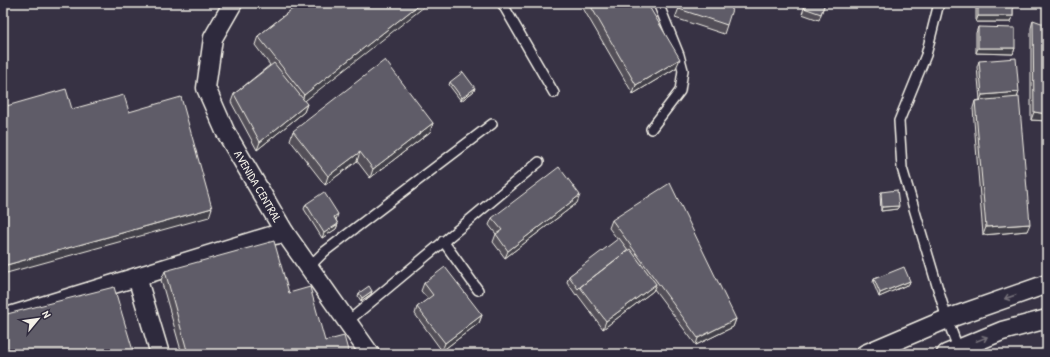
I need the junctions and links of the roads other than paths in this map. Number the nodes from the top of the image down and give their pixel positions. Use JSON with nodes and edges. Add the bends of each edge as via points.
{"nodes":[{"id":1,"x":233,"y":3,"type":"edge"},
{"id":2,"x":502,"y":3,"type":"edge"},
{"id":3,"x":658,"y":3,"type":"edge"},
{"id":4,"x":939,"y":3,"type":"edge"},
{"id":5,"x":554,"y":93,"type":"dead end"},
{"id":6,"x":492,"y":124,"type":"dead end"},
{"id":7,"x":651,"y":129,"type":"dead end"},
{"id":8,"x":539,"y":162,"type":"dead end"},
{"id":9,"x":285,"y":233,"type":"junction"},
{"id":10,"x":443,"y":241,"type":"junction"},
{"id":11,"x":309,"y":267,"type":"junction"},
{"id":12,"x":137,"y":277,"type":"junction"},
{"id":13,"x":1047,"y":284,"type":"edge"},
{"id":14,"x":478,"y":290,"type":"dead end"},
{"id":15,"x":3,"y":318,"type":"edge"},
{"id":16,"x":947,"y":319,"type":"junction"},
{"id":17,"x":1047,"y":320,"type":"edge"},
{"id":18,"x":347,"y":322,"type":"junction"},
{"id":19,"x":952,"y":351,"type":"edge"},
{"id":20,"x":160,"y":354,"type":"edge"},
{"id":21,"x":370,"y":354,"type":"edge"},
{"id":22,"x":865,"y":354,"type":"edge"}],
"edges":[{"from":1,"to":9,"type":"street","name":"AVENIDA CENTRAL","via":[[213,38],[206,88],[225,131]]},
{"from":2,"to":5,"type":"lane"},
{"from":3,"to":7,"type":"lane","via":[[683,70],[680,91]]},
{"from":4,"to":16,"type":"lane","via":[[926,55],[899,121],[902,168]]},
{"from":6,"to":11,"type":"lane","via":[[324,252]]},
{"from":8,"to":10,"type":"lane"},
{"from":9,"to":11,"type":"street","name":"AVENIDA CENTRAL"},
{"from":9,"to":12,"type":"street"},
{"from":10,"to":14,"type":"lane"},
{"from":10,"to":18,"type":"lane"},
{"from":11,"to":18,"type":"street","name":"AVENIDA CENTRAL"},
{"from":12,"to":15,"type":"street"},
{"from":12,"to":20,"type":"street"},
{"from":13,"to":16,"type":"street","one_way":true},
{"from":16,"to":19,"type":"lane"},
{"from":16,"to":22,"type":"street"},
{"from":19,"to":17,"type":"street","one_way":true,"via":[[1002,331]]},
{"from":18,"to":21,"type":"street","name":"AVENIDA CENTRAL"}]}
